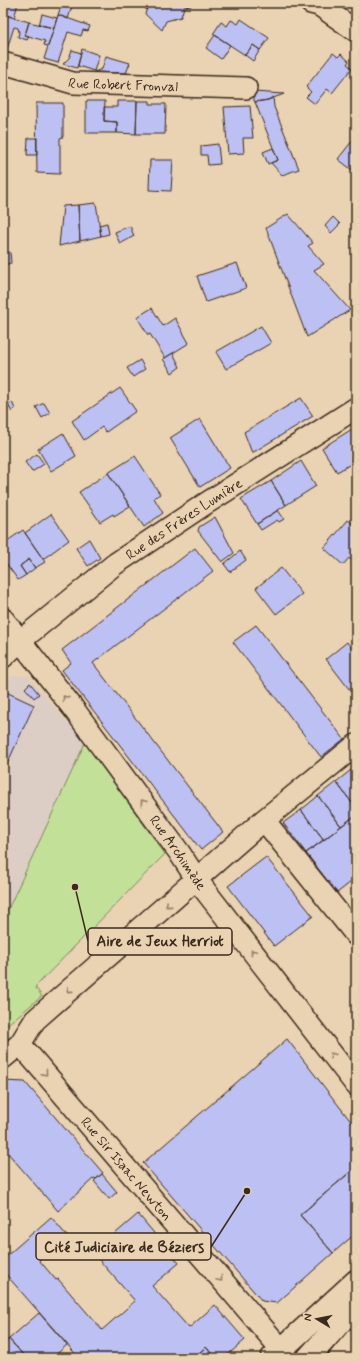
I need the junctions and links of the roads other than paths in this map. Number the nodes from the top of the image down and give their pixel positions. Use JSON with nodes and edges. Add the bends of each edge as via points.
{"nodes":[{"id":1,"x":311,"y":3,"type":"edge"},
{"id":2,"x":356,"y":31,"type":"edge"},
{"id":3,"x":3,"y":63,"type":"edge"},
{"id":4,"x":246,"y":88,"type":"dead end"},
{"id":5,"x":356,"y":408,"type":"edge"},
{"id":6,"x":3,"y":619,"type":"edge"},
{"id":7,"x":20,"y":641,"type":"junction"},
{"id":8,"x":3,"y":657,"type":"edge"},
{"id":9,"x":356,"y":745,"type":"edge"},
{"id":10,"x":264,"y":820,"type":"junction"},
{"id":11,"x":197,"y":880,"type":"junction"},
{"id":12,"x":356,"y":935,"type":"edge"},
{"id":13,"x":20,"y":1044,"type":"junction"},
{"id":14,"x":3,"y":1058,"type":"edge"},
{"id":15,"x":356,"y":1085,"type":"edge"},
{"id":16,"x":356,"y":1282,"type":"edge"},
{"id":17,"x":356,"y":1305,"type":"edge"},
{"id":18,"x":356,"y":1339,"type":"edge"},
{"id":19,"x":276,"y":1354,"type":"edge"},
{"id":20,"x":308,"y":1358,"type":"edge"},
{"id":21,"x":340,"y":1358,"type":"edge"}],
"edges":[{"from":1,"to":2,"type":"street","via":[[319,5]]},
{"from":3,"to":4,"type":"street","name":"Rue Robert Fronval","via":[[73,83]]},
{"from":5,"to":7,"type":"street","name":"Rue des Frères Lumière","via":[[115,564]]},
{"from":6,"to":7,"type":"street","name":"Rue Archimède"},
{"from":7,"to":8,"type":"street","name":"Rue des Frères Lumière"},
{"from":11,"to":7,"type":"street","name":"Rue Archimède","one_way":true,"via":[[73,708]]},
{"from":9,"to":10,"type":"street"},
{"from":10,"to":11,"type":"street"},
{"from":10,"to":12,"type":"street"},
{"from":11,"to":13,"type":"street","one_way":true,"via":[[35,1020]]},
{"from":15,"to":11,"type":"street","name":"Rue Archimède","one_way":true},
{"from":13,"to":14,"type":"street"},
{"from":13,"to":19,"type":"street","name":"Rue Sir Isaac Newton","one_way":true},
{"from":16,"to":19,"type":"main road"},
{"from":17,"to":20,"type":"main road"},
{"from":18,"to":21,"type":"main road"}]}
